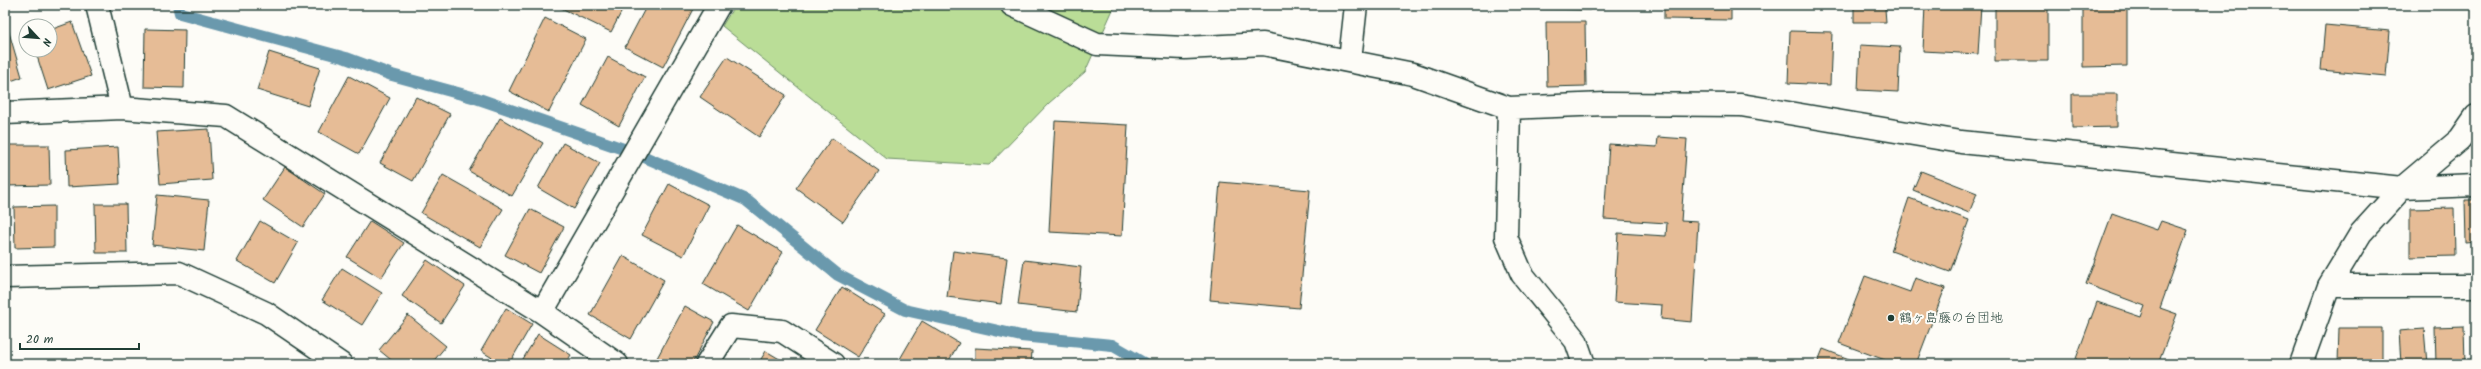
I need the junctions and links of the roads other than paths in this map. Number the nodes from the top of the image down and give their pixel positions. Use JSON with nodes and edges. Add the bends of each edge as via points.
{"nodes":[{"id":1,"x":97,"y":5,"type":"edge"},
{"id":2,"x":719,"y":5,"type":"edge"},
{"id":3,"x":1012,"y":5,"type":"edge"},
{"id":4,"x":1356,"y":5,"type":"edge"},
{"id":5,"x":1350,"y":60,"type":"junction"},
{"id":6,"x":122,"y":108,"type":"junction"},
{"id":7,"x":1509,"y":108,"type":"junction"},
{"id":8,"x":5,"y":113,"type":"edge"},
{"id":9,"x":2476,"y":116,"type":"edge"},
{"id":10,"x":2476,"y":185,"type":"edge"},
{"id":11,"x":2402,"y":188,"type":"junction"},
{"id":12,"x":5,"y":277,"type":"edge"},
{"id":13,"x":2329,"y":286,"type":"junction"},
{"id":14,"x":2476,"y":286,"type":"edge"},
{"id":15,"x":542,"y":312,"type":"junction"},
{"id":16,"x":341,"y":364,"type":"edge"},
{"id":17,"x":617,"y":364,"type":"edge"},
{"id":18,"x":707,"y":364,"type":"edge"},
{"id":19,"x":833,"y":364,"type":"edge"},
{"id":20,"x":1584,"y":364,"type":"edge"},
{"id":21,"x":2301,"y":364,"type":"edge"}],
"edges":[{"from":1,"to":6,"type":"street"},
{"from":2,"to":15,"type":"street"},
{"from":3,"to":5,"type":"street","via":[[1097,44],[1185,48],[1263,44]]},
{"from":4,"to":5,"type":"street"},
{"from":5,"to":7,"type":"street","via":[[1413,74]]},
{"from":6,"to":8,"type":"street"},
{"from":6,"to":15,"type":"street","via":[[226,116]]},
{"from":7,"to":11,"type":"street","via":[[1605,104],[1741,105],[1961,142]]},
{"from":7,"to":20,"type":"street","via":[[1506,237],[1522,274],[1576,341]]},
{"from":9,"to":11,"type":"street","via":[[2460,139]]},
{"from":10,"to":11,"type":"street"},
{"from":11,"to":13,"type":"street","via":[[2361,233]]},
{"from":12,"to":16,"type":"street","via":[[179,273],[266,313]]},
{"from":13,"to":14,"type":"street"},
{"from":13,"to":21,"type":"street"},
{"from":15,"to":17,"type":"street"},
{"from":18,"to":19,"type":"street","via":[[731,326],[782,331]]}]}
